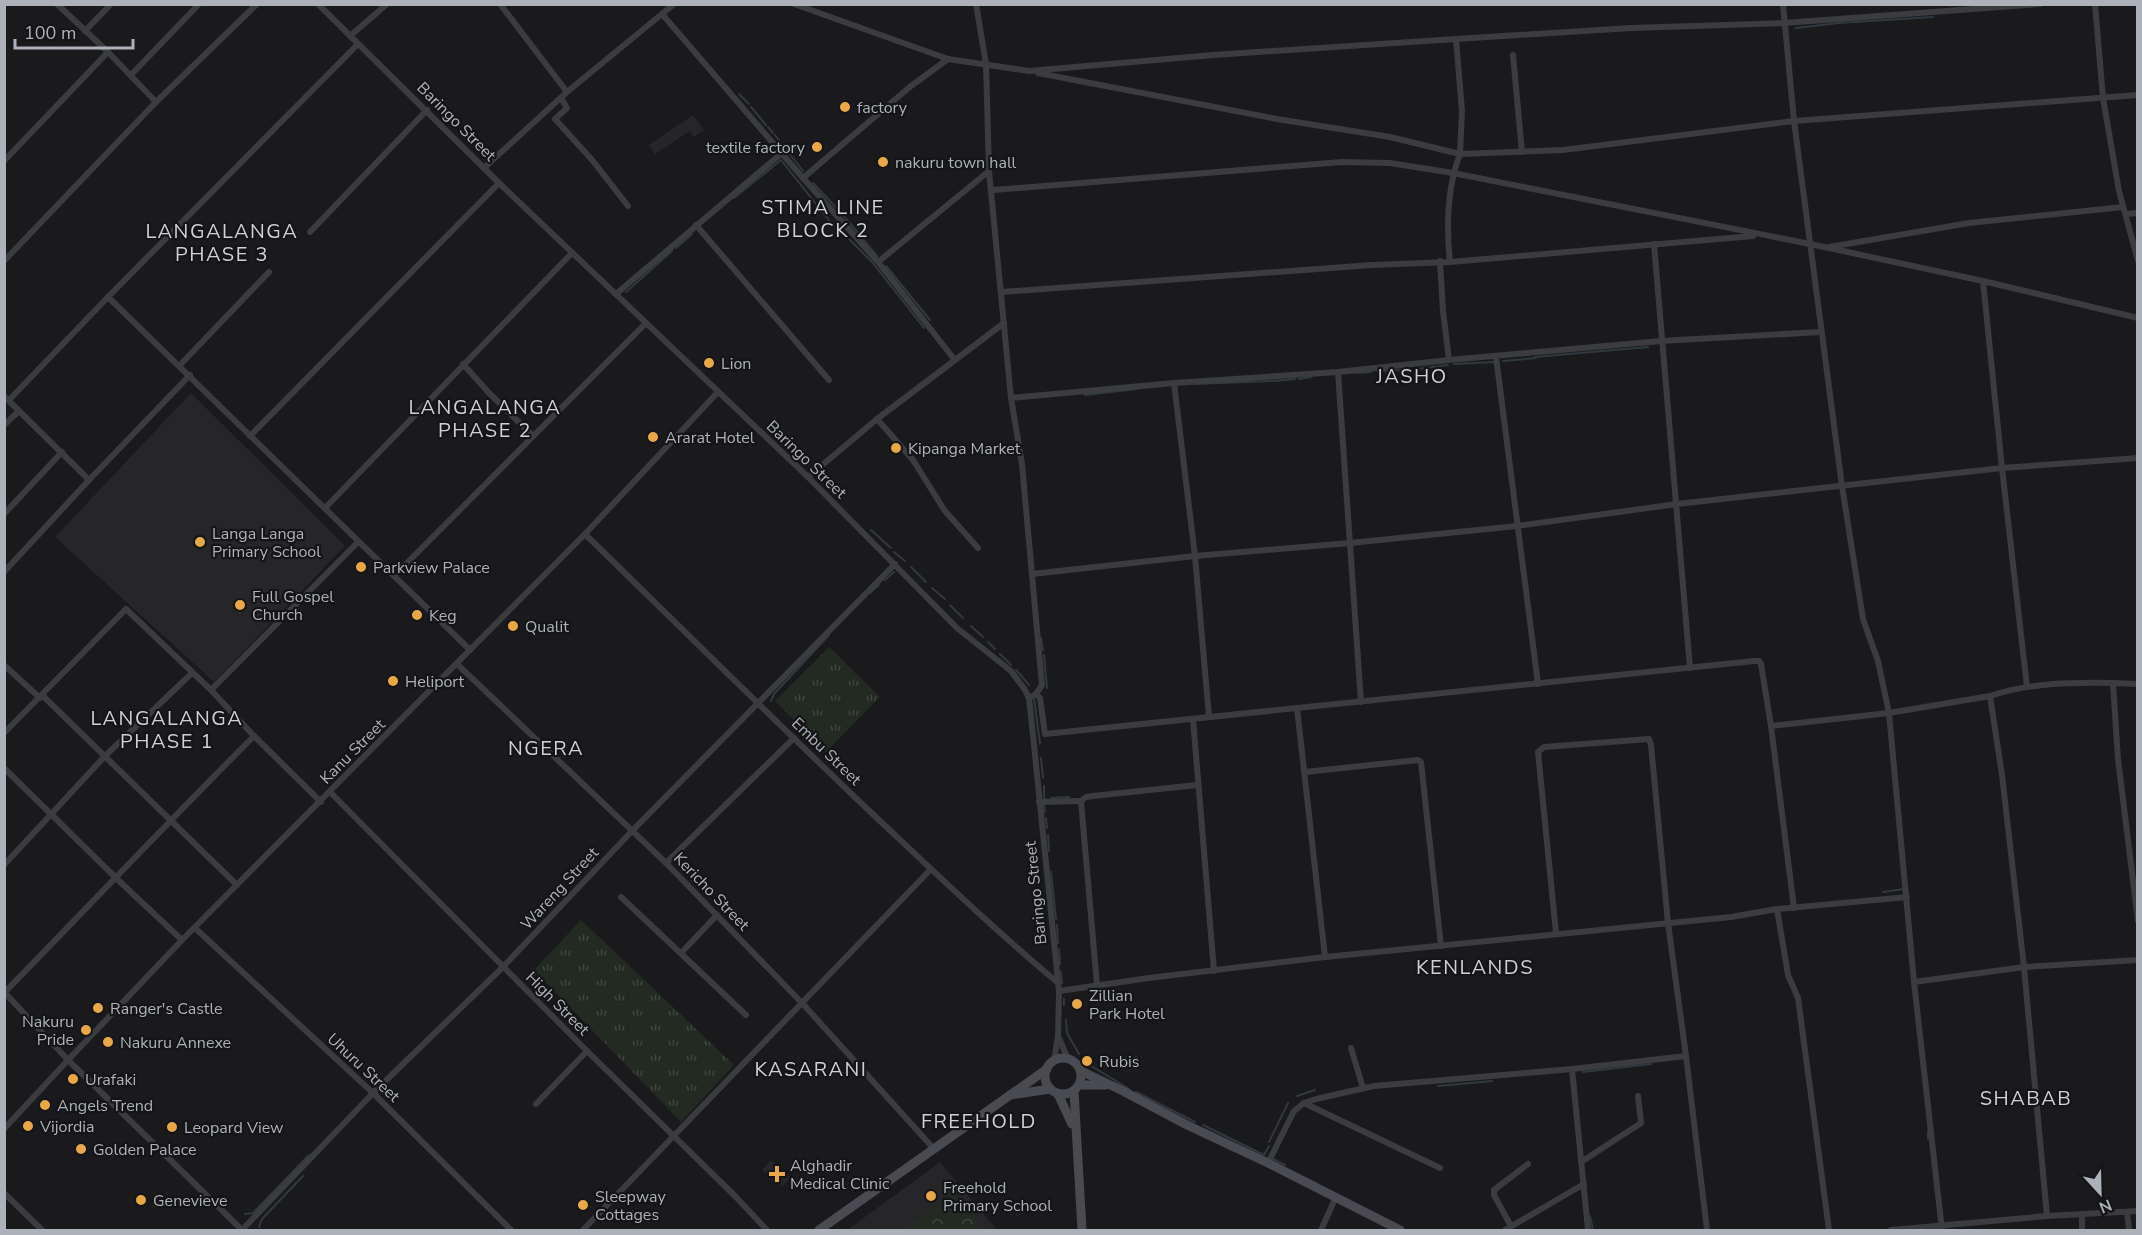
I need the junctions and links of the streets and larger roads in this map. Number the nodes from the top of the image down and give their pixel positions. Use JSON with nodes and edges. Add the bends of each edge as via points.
{"nodes":[{"id":1,"x":57,"y":4,"type":"edge"},
{"id":2,"x":111,"y":4,"type":"edge"},
{"id":3,"x":199,"y":4,"type":"edge"},
{"id":4,"x":257,"y":4,"type":"edge"},
{"id":5,"x":318,"y":4,"type":"edge"},
{"id":6,"x":387,"y":4,"type":"edge"},
{"id":7,"x":500,"y":4,"type":"edge"},
{"id":8,"x":674,"y":4,"type":"edge"},
{"id":9,"x":794,"y":4,"type":"edge"},
{"id":10,"x":976,"y":4,"type":"edge"},
{"id":11,"x":1783,"y":4,"type":"edge"},
{"id":12,"x":1943,"y":4,"type":"edge"},
{"id":13,"x":2040,"y":4,"type":"edge"},
{"id":14,"x":2095,"y":4,"type":"edge"},
{"id":15,"x":1944,"y":13,"type":"junction"},
{"id":16,"x":662,"y":14,"type":"junction"},
{"id":17,"x":1784,"y":23,"type":"junction"},
{"id":18,"x":85,"y":31,"type":"junction"},
{"id":19,"x":350,"y":36,"type":"junction"},
{"id":20,"x":1456,"y":39,"type":"junction"},
{"id":21,"x":358,"y":44,"type":"junction"},
{"id":22,"x":108,"y":52,"type":"junction"},
{"id":23,"x":1513,"y":55,"type":"dead end"},
{"id":24,"x":948,"y":59,"type":"junction"},
{"id":25,"x":986,"y":64,"type":"junction"},
{"id":26,"x":1029,"y":71,"type":"junction"},
{"id":27,"x":131,"y":75,"type":"junction"},
{"id":28,"x":567,"y":92,"type":"junction"},
{"id":29,"x":2138,"y":95,"type":"edge"},
{"id":30,"x":561,"y":98,"type":"junction"},
{"id":31,"x":2103,"y":98,"type":"junction"},
{"id":32,"x":156,"y":102,"type":"junction"},
{"id":33,"x":427,"y":110,"type":"junction"},
{"id":34,"x":1794,"y":121,"type":"junction"},
{"id":35,"x":1522,"y":152,"type":"junction"},
{"id":36,"x":782,"y":153,"type":"junction"},
{"id":37,"x":1460,"y":154,"type":"junction"},
{"id":38,"x":4,"y":161,"type":"edge"},
{"id":39,"x":485,"y":167,"type":"junction"},
{"id":40,"x":989,"y":171,"type":"junction"},
{"id":41,"x":1453,"y":172,"type":"junction"},
{"id":42,"x":803,"y":178,"type":"junction"},
{"id":43,"x":499,"y":183,"type":"junction"},
{"id":44,"x":993,"y":190,"type":"junction"},
{"id":45,"x":628,"y":206,"type":"dead end"},
{"id":46,"x":2124,"y":211,"type":"junction"},
{"id":47,"x":2138,"y":213,"type":"edge"},
{"id":48,"x":696,"y":225,"type":"junction"},
{"id":49,"x":310,"y":232,"type":"dead end"},
{"id":50,"x":1763,"y":235,"type":"junction"},
{"id":51,"x":1654,"y":244,"type":"junction"},
{"id":52,"x":1810,"y":244,"type":"junction"},
{"id":53,"x":1826,"y":248,"type":"junction"},
{"id":54,"x":572,"y":253,"type":"junction"},
{"id":55,"x":4,"y":261,"type":"edge"},
{"id":56,"x":1440,"y":261,"type":"junction"},
{"id":57,"x":2138,"y":261,"type":"edge"},
{"id":58,"x":878,"y":262,"type":"junction"},
{"id":59,"x":1450,"y":262,"type":"junction"},
{"id":60,"x":269,"y":272,"type":"dead end"},
{"id":61,"x":1983,"y":281,"type":"junction"},
{"id":62,"x":1002,"y":292,"type":"junction"},
{"id":63,"x":616,"y":294,"type":"junction"},
{"id":64,"x":108,"y":297,"type":"junction"},
{"id":65,"x":2138,"y":318,"type":"edge"},
{"id":66,"x":646,"y":323,"type":"junction"},
{"id":67,"x":1004,"y":323,"type":"junction"},
{"id":68,"x":1820,"y":332,"type":"junction"},
{"id":69,"x":1661,"y":341,"type":"junction"},
{"id":70,"x":1496,"y":357,"type":"junction"},
{"id":71,"x":954,"y":360,"type":"junction"},
{"id":72,"x":1449,"y":360,"type":"junction"},
{"id":73,"x":463,"y":364,"type":"junction"},
{"id":74,"x":180,"y":365,"type":"junction"},
{"id":75,"x":1338,"y":372,"type":"junction"},
{"id":76,"x":190,"y":375,"type":"junction"},
{"id":77,"x":829,"y":380,"type":"dead end"},
{"id":78,"x":1174,"y":383,"type":"junction"},
{"id":79,"x":718,"y":392,"type":"junction"},
{"id":80,"x":7,"y":398,"type":"edge"},
{"id":81,"x":1011,"y":398,"type":"junction"},
{"id":82,"x":19,"y":411,"type":"junction"},
{"id":83,"x":878,"y":419,"type":"junction"},
{"id":84,"x":4,"y":425,"type":"edge"},
{"id":85,"x":250,"y":436,"type":"junction"},
{"id":86,"x":533,"y":436,"type":"junction"},
{"id":87,"x":62,"y":452,"type":"junction"},
{"id":88,"x":2138,"y":458,"type":"edge"},
{"id":89,"x":2002,"y":468,"type":"junction"},
{"id":90,"x":807,"y":477,"type":"junction"},
{"id":91,"x":89,"y":480,"type":"junction"},
{"id":92,"x":1842,"y":486,"type":"junction"},
{"id":93,"x":1677,"y":504,"type":"junction"},
{"id":94,"x":326,"y":508,"type":"junction"},
{"id":95,"x":4,"y":514,"type":"edge"},
{"id":96,"x":1517,"y":525,"type":"junction"},
{"id":97,"x":585,"y":534,"type":"junction"},
{"id":98,"x":358,"y":542,"type":"junction"},
{"id":99,"x":1350,"y":543,"type":"junction"},
{"id":100,"x":978,"y":548,"type":"dead end"},
{"id":101,"x":1194,"y":556,"type":"junction"},
{"id":102,"x":895,"y":564,"type":"junction"},
{"id":103,"x":4,"y":572,"type":"edge"},
{"id":104,"x":1032,"y":574,"type":"junction"},
{"id":105,"x":394,"y":576,"type":"junction"},
{"id":106,"x":470,"y":650,"type":"junction"},
{"id":107,"x":457,"y":664,"type":"junction"},
{"id":108,"x":4,"y":665,"type":"edge"},
{"id":109,"x":1690,"y":668,"type":"junction"},
{"id":110,"x":192,"y":673,"type":"junction"},
{"id":111,"x":2113,"y":683,"type":"junction"},
{"id":112,"x":1538,"y":684,"type":"junction"},
{"id":113,"x":2138,"y":684,"type":"edge"},
{"id":114,"x":2027,"y":687,"type":"junction"},
{"id":115,"x":211,"y":690,"type":"junction"},
{"id":116,"x":1036,"y":694,"type":"junction"},
{"id":117,"x":1990,"y":696,"type":"junction"},
{"id":118,"x":41,"y":697,"type":"junction"},
{"id":119,"x":1029,"y":698,"type":"junction"},
{"id":120,"x":1362,"y":702,"type":"junction"},
{"id":121,"x":757,"y":703,"type":"junction"},
{"id":122,"x":1297,"y":708,"type":"junction"},
{"id":123,"x":1889,"y":713,"type":"junction"},
{"id":124,"x":1209,"y":717,"type":"junction"},
{"id":125,"x":1193,"y":719,"type":"junction"},
{"id":126,"x":1771,"y":726,"type":"junction"},
{"id":127,"x":4,"y":733,"type":"edge"},
{"id":128,"x":254,"y":736,"type":"junction"},
{"id":129,"x":794,"y":738,"type":"junction"},
{"id":130,"x":105,"y":756,"type":"junction"},
{"id":131,"x":4,"y":768,"type":"edge"},
{"id":132,"x":1305,"y":772,"type":"junction"},
{"id":133,"x":1197,"y":785,"type":"junction"},
{"id":134,"x":330,"y":792,"type":"junction"},
{"id":135,"x":1081,"y":801,"type":"junction"},
{"id":136,"x":321,"y":802,"type":"junction"},
{"id":137,"x":1040,"y":802,"type":"junction"},
{"id":138,"x":51,"y":813,"type":"junction"},
{"id":139,"x":170,"y":820,"type":"junction"},
{"id":140,"x":632,"y":831,"type":"junction"},
{"id":141,"x":666,"y":863,"type":"junction"},
{"id":142,"x":4,"y":865,"type":"edge"},
{"id":143,"x":931,"y":869,"type":"junction"},
{"id":144,"x":117,"y":879,"type":"junction"},
{"id":145,"x":237,"y":885,"type":"junction"},
{"id":146,"x":621,"y":897,"type":"dead end"},
{"id":147,"x":1907,"y":897,"type":"junction"},
{"id":148,"x":1794,"y":908,"type":"junction"},
{"id":149,"x":1777,"y":909,"type":"junction"},
{"id":150,"x":717,"y":915,"type":"junction"},
{"id":151,"x":2138,"y":921,"type":"edge"},
{"id":152,"x":1668,"y":923,"type":"junction"},
{"id":153,"x":195,"y":928,"type":"junction"},
{"id":154,"x":1556,"y":933,"type":"junction"},
{"id":155,"x":182,"y":940,"type":"junction"},
{"id":156,"x":1441,"y":946,"type":"junction"},
{"id":157,"x":681,"y":953,"type":"junction"},
{"id":158,"x":1325,"y":957,"type":"junction"},
{"id":159,"x":2138,"y":960,"type":"edge"},
{"id":160,"x":503,"y":967,"type":"junction"},
{"id":161,"x":2024,"y":967,"type":"junction"},
{"id":162,"x":1214,"y":971,"type":"junction"},
{"id":163,"x":1057,"y":982,"type":"junction"},
{"id":164,"x":1914,"y":982,"type":"junction"},
{"id":165,"x":1097,"y":985,"type":"junction"},
{"id":166,"x":1059,"y":991,"type":"junction"},
{"id":167,"x":5,"y":992,"type":"edge"},
{"id":168,"x":803,"y":1004,"type":"junction"},
{"id":169,"x":746,"y":1015,"type":"dead end"},
{"id":170,"x":1058,"y":1036,"type":"junction"},
{"id":171,"x":1351,"y":1048,"type":"dead end"},
{"id":172,"x":587,"y":1051,"type":"junction"},
{"id":173,"x":1686,"y":1056,"type":"junction"},
{"id":174,"x":1068,"y":1059,"type":"junction"},
{"id":175,"x":68,"y":1060,"type":"junction"},
{"id":176,"x":1054,"y":1061,"type":"junction"},
{"id":177,"x":1047,"y":1069,"type":"junction"},
{"id":178,"x":1572,"y":1069,"type":"junction"},
{"id":179,"x":1081,"y":1071,"type":"junction"},
{"id":180,"x":1107,"y":1084,"type":"junction"},
{"id":181,"x":1076,"y":1088,"type":"junction"},
{"id":182,"x":1363,"y":1088,"type":"junction"},
{"id":183,"x":1054,"y":1091,"type":"junction"},
{"id":184,"x":373,"y":1093,"type":"junction"},
{"id":185,"x":1008,"y":1095,"type":"junction"},
{"id":186,"x":1638,"y":1096,"type":"dead end"},
{"id":187,"x":1304,"y":1103,"type":"junction"},
{"id":188,"x":536,"y":1104,"type":"dead end"},
{"id":189,"x":4,"y":1129,"type":"edge"},
{"id":190,"x":1075,"y":1129,"type":"junction"},
{"id":191,"x":674,"y":1135,"type":"junction"},
{"id":192,"x":934,"y":1149,"type":"junction"},
{"id":193,"x":1581,"y":1162,"type":"junction"},
{"id":194,"x":1268,"y":1163,"type":"junction"},
{"id":195,"x":1528,"y":1164,"type":"dead end"},
{"id":196,"x":1440,"y":1168,"type":"dead end"},
{"id":197,"x":1584,"y":1184,"type":"junction"},
{"id":198,"x":4,"y":1193,"type":"edge"},
{"id":199,"x":1335,"y":1199,"type":"junction"},
{"id":200,"x":2138,"y":1211,"type":"edge"},
{"id":201,"x":2127,"y":1212,"type":"junction"},
{"id":202,"x":2082,"y":1215,"type":"junction"},
{"id":203,"x":2047,"y":1216,"type":"junction"},
{"id":204,"x":1508,"y":1228,"type":"edge"},
{"id":205,"x":1942,"y":1228,"type":"edge"},
{"id":206,"x":42,"y":1230,"type":"edge"},
{"id":207,"x":242,"y":1230,"type":"edge"},
{"id":208,"x":510,"y":1230,"type":"edge"},
{"id":209,"x":583,"y":1230,"type":"edge"},
{"id":210,"x":767,"y":1230,"type":"edge"},
{"id":211,"x":819,"y":1230,"type":"edge"},
{"id":212,"x":1082,"y":1230,"type":"edge"},
{"id":213,"x":1321,"y":1230,"type":"edge"},
{"id":214,"x":1400,"y":1230,"type":"edge"},
{"id":215,"x":1588,"y":1230,"type":"edge"},
{"id":216,"x":1707,"y":1230,"type":"edge"},
{"id":217,"x":1829,"y":1230,"type":"edge"},
{"id":218,"x":1891,"y":1230,"type":"edge"},
{"id":219,"x":2082,"y":1230,"type":"edge"},
{"id":220,"x":2129,"y":1230,"type":"edge"}],
"edges":[{"from":1,"to":18,"type":"street"},
{"from":2,"to":18,"type":"street"},
{"from":3,"to":27,"type":"street"},
{"from":4,"to":32,"type":"street"},
{"from":5,"to":19,"type":"street","name":"Baringo Street"},
{"from":6,"to":19,"type":"street"},
{"from":7,"to":28,"type":"street"},
{"from":8,"to":16,"type":"street"},
{"from":9,"to":24,"type":"street"},
{"from":10,"to":25,"type":"street"},
{"from":11,"to":17,"type":"street"},
{"from":12,"to":15,"type":"street"},
{"from":13,"to":15,"type":"street"},
{"from":14,"to":31,"type":"street"},
{"from":15,"to":17,"type":"street"},
{"from":16,"to":28,"type":"street"},
{"from":16,"to":36,"type":"street"},
{"from":17,"to":20,"type":"street"},
{"from":17,"to":34,"type":"street"},
{"from":18,"to":22,"type":"street"},
{"from":19,"to":21,"type":"street","name":"Baringo Street"},
{"from":20,"to":26,"type":"street"},
{"from":20,"to":37,"type":"street","via":[[1462,111]]},
{"from":21,"to":33,"type":"street","name":"Baringo Street"},
{"from":21,"to":64,"type":"street"},
{"from":22,"to":27,"type":"street"},
{"from":22,"to":38,"type":"street"},
{"from":23,"to":35,"type":"street"},
{"from":24,"to":25,"type":"street"},
{"from":24,"to":42,"type":"street"},
{"from":25,"to":26,"type":"street"},
{"from":25,"to":40,"type":"street"},
{"from":26,"to":37,"type":"street","via":[[1390,137]]},
{"from":27,"to":32,"type":"street"},
{"from":28,"to":30,"type":"street"},
{"from":29,"to":31,"type":"street"},
{"from":30,"to":39,"type":"street"},
{"from":30,"to":45,"type":"street","via":[[567,108],[555,119]]},
{"from":31,"to":34,"type":"street"},
{"from":31,"to":46,"type":"street"},
{"from":32,"to":55,"type":"street"},
{"from":33,"to":39,"type":"street","name":"Baringo Street"},
{"from":33,"to":49,"type":"street"},
{"from":34,"to":35,"type":"street"},
{"from":34,"to":52,"type":"street"},
{"from":35,"to":37,"type":"street"},
{"from":36,"to":42,"type":"street"},
{"from":36,"to":48,"type":"street"},
{"from":37,"to":41,"type":"street"},
{"from":39,"to":43,"type":"street","name":"Baringo Street"},
{"from":40,"to":44,"type":"street"},
{"from":40,"to":58,"type":"street"},
{"from":41,"to":44,"type":"street","via":[[1390,163],[1342,162]]},
{"from":41,"to":50,"type":"street"},
{"from":41,"to":59,"type":"street","via":[[1447,237]]},
{"from":42,"to":58,"type":"street"},
{"from":43,"to":54,"type":"street","name":"Baringo Street"},
{"from":43,"to":85,"type":"street"},
{"from":44,"to":62,"type":"street"},
{"from":46,"to":47,"type":"street"},
{"from":46,"to":53,"type":"street","via":[[1969,223]]},
{"from":46,"to":57,"type":"street"},
{"from":48,"to":63,"type":"street"},
{"from":48,"to":77,"type":"street"},
{"from":50,"to":51,"type":"street"},
{"from":50,"to":52,"type":"street"},
{"from":51,"to":59,"type":"street"},
{"from":51,"to":69,"type":"street"},
{"from":52,"to":53,"type":"street"},
{"from":52,"to":68,"type":"street"},
{"from":53,"to":61,"type":"street"},
{"from":54,"to":63,"type":"street","name":"Baringo Street"},
{"from":54,"to":73,"type":"street"},
{"from":56,"to":59,"type":"street"},
{"from":56,"to":62,"type":"street"},
{"from":56,"to":72,"type":"street"},
{"from":58,"to":71,"type":"street"},
{"from":60,"to":74,"type":"street"},
{"from":61,"to":65,"type":"street"},
{"from":61,"to":89,"type":"street"},
{"from":62,"to":67,"type":"street"},
{"from":63,"to":66,"type":"street","name":"Baringo Street"},
{"from":64,"to":74,"type":"street"},
{"from":64,"to":80,"type":"street"},
{"from":66,"to":79,"type":"street","name":"Baringo Street"},
{"from":66,"to":86,"type":"street"},
{"from":67,"to":71,"type":"street"},
{"from":67,"to":81,"type":"street"},
{"from":68,"to":69,"type":"street"},
{"from":68,"to":92,"type":"street"},
{"from":69,"to":70,"type":"street"},
{"from":69,"to":93,"type":"street"},
{"from":70,"to":72,"type":"street"},
{"from":70,"to":96,"type":"street"},
{"from":71,"to":83,"type":"street"},
{"from":72,"to":75,"type":"street"},
{"from":73,"to":86,"type":"street"},
{"from":73,"to":94,"type":"street"},
{"from":74,"to":76,"type":"street"},
{"from":75,"to":78,"type":"street"},
{"from":75,"to":99,"type":"street"},
{"from":76,"to":85,"type":"street"},
{"from":76,"to":91,"type":"street"},
{"from":78,"to":81,"type":"street"},
{"from":78,"to":101,"type":"street"},
{"from":79,"to":90,"type":"street","name":"Baringo Street"},
{"from":79,"to":97,"type":"street","name":"Kanu Street"},
{"from":80,"to":82,"type":"street"},
{"from":81,"to":104,"type":"street","via":[[1022,464]]},
{"from":82,"to":84,"type":"street"},
{"from":82,"to":87,"type":"street"},
{"from":83,"to":90,"type":"street"},
{"from":83,"to":100,"type":"street","via":[[913,460],[945,511]]},
{"from":85,"to":94,"type":"street"},
{"from":86,"to":105,"type":"street"},
{"from":87,"to":91,"type":"street"},
{"from":87,"to":95,"type":"street"},
{"from":88,"to":89,"type":"street"},
{"from":89,"to":92,"type":"street"},
{"from":89,"to":114,"type":"street"},
{"from":90,"to":102,"type":"street","name":"Baringo Street"},
{"from":91,"to":103,"type":"street"},
{"from":92,"to":93,"type":"street"},
{"from":92,"to":123,"type":"street","via":[[1862,612]]},
{"from":93,"to":96,"type":"street"},
{"from":93,"to":109,"type":"street"},
{"from":94,"to":98,"type":"street"},
{"from":96,"to":99,"type":"street"},
{"from":96,"to":112,"type":"street"},
{"from":97,"to":106,"type":"street","name":"Kanu Street"},
{"from":97,"to":121,"type":"street","name":"Embu Street"},
{"from":98,"to":105,"type":"street"},
{"from":98,"to":115,"type":"street"},
{"from":99,"to":101,"type":"street"},
{"from":99,"to":120,"type":"street"},
{"from":101,"to":104,"type":"street"},
{"from":101,"to":124,"type":"street"},
{"from":102,"to":119,"type":"street","name":"Baringo Street","via":[[957,628],[1011,671]]},
{"from":102,"to":121,"type":"street","name":"Wareng Street"},
{"from":104,"to":116,"type":"street","via":[[1042,686]]},
{"from":105,"to":106,"type":"street"},
{"from":106,"to":107,"type":"street","name":"Kanu Street"},
{"from":107,"to":134,"type":"street","name":"Kanu Street"},
{"from":107,"to":140,"type":"street","name":"Kericho Street"},
{"from":108,"to":118,"type":"street"},
{"from":109,"to":112,"type":"street"},
{"from":109,"to":126,"type":"street","via":[[1759,661]]},
{"from":110,"to":115,"type":"street"},
{"from":110,"to":118,"type":"street","via":[[126,609]]},
{"from":110,"to":130,"type":"street"},
{"from":111,"to":113,"type":"street"},
{"from":111,"to":114,"type":"street"},
{"from":111,"to":151,"type":"street"},
{"from":112,"to":120,"type":"street"},
{"from":114,"to":117,"type":"street"},
{"from":115,"to":128,"type":"street"},
{"from":116,"to":119,"type":"street"},
{"from":116,"to":125,"type":"street","via":[[1040,698],[1045,734]]},
{"from":117,"to":123,"type":"street"},
{"from":117,"to":161,"type":"street"},
{"from":118,"to":127,"type":"street"},
{"from":118,"to":130,"type":"street"},
{"from":119,"to":137,"type":"street","name":"Baringo Street"},
{"from":120,"to":122,"type":"street"},
{"from":121,"to":129,"type":"street","name":"Embu Street"},
{"from":121,"to":140,"type":"street","name":"Wareng Street"},
{"from":122,"to":124,"type":"street"},
{"from":122,"to":132,"type":"street"},
{"from":123,"to":126,"type":"street"},
{"from":123,"to":147,"type":"street"},
{"from":124,"to":125,"type":"street"},
{"from":125,"to":133,"type":"street"},
{"from":126,"to":148,"type":"street"},
{"from":128,"to":136,"type":"street"},
{"from":128,"to":139,"type":"street"},
{"from":129,"to":141,"type":"street"},
{"from":129,"to":143,"type":"street","name":"Embu Street"},
{"from":130,"to":138,"type":"street"},
{"from":130,"to":139,"type":"street"},
{"from":131,"to":138,"type":"street"},
{"from":132,"to":156,"type":"street","via":[[1421,762]]},
{"from":132,"to":158,"type":"street"},
{"from":133,"to":135,"type":"street","via":[[1093,796]]},
{"from":133,"to":162,"type":"street"},
{"from":134,"to":136,"type":"street","name":"Kanu Street"},
{"from":134,"to":160,"type":"street","name":"High Street"},
{"from":135,"to":137,"type":"street"},
{"from":135,"to":165,"type":"street"},
{"from":136,"to":145,"type":"street","name":"Kanu Street"},
{"from":137,"to":163,"type":"street","name":"Baringo Street"},
{"from":138,"to":142,"type":"street"},
{"from":138,"to":144,"type":"street"},
{"from":139,"to":144,"type":"street"},
{"from":139,"to":145,"type":"street"},
{"from":140,"to":141,"type":"street","name":"Kericho Street"},
{"from":140,"to":160,"type":"street","name":"Wareng Street"},
{"from":141,"to":150,"type":"street","name":"Kericho Street"},
{"from":143,"to":163,"type":"street","name":"Embu Street"},
{"from":143,"to":168,"type":"street"},
{"from":144,"to":155,"type":"street"},
{"from":144,"to":167,"type":"street"},
{"from":145,"to":153,"type":"street","name":"Kanu Street"},
{"from":146,"to":157,"type":"street"},
{"from":147,"to":148,"type":"street"},
{"from":147,"to":164,"type":"street"},
{"from":148,"to":149,"type":"street"},
{"from":149,"to":152,"type":"street"},
{"from":149,"to":217,"type":"street","via":[[1788,975],[1798,998]]},
{"from":150,"to":157,"type":"street"},
{"from":150,"to":168,"type":"street","name":"Kericho Street"},
{"from":152,"to":154,"type":"street"},
{"from":152,"to":154,"type":"street","via":[[1650,741],[1646,738],[1544,747],[1538,753]]},
{"from":152,"to":173,"type":"street"},
{"from":153,"to":155,"type":"street","name":"Kanu Street"},
{"from":153,"to":184,"type":"street","name":"Uhuru Street"},
{"from":154,"to":156,"type":"street"},
{"from":155,"to":175,"type":"street","name":"Kanu Street"},
{"from":156,"to":158,"type":"street"},
{"from":157,"to":169,"type":"street"},
{"from":158,"to":162,"type":"street"},
{"from":159,"to":161,"type":"street"},
{"from":160,"to":172,"type":"street","name":"High Street"},
{"from":160,"to":184,"type":"street","name":"Wareng Street"},
{"from":161,"to":164,"type":"street"},
{"from":161,"to":203,"type":"street"},
{"from":162,"to":165,"type":"street"},
{"from":163,"to":166,"type":"street","name":"Baringo Street"},
{"from":164,"to":205,"type":"street"},
{"from":165,"to":166,"type":"street"},
{"from":166,"to":170,"type":"street","name":"Baringo Street"},
{"from":167,"to":175,"type":"street"},
{"from":168,"to":191,"type":"street"},
{"from":168,"to":192,"type":"street","name":"Kericho Street"},
{"from":170,"to":174,"type":"street","name":"Baringo Street"},
{"from":170,"to":176,"type":"street","name":"Baringo Street"},
{"from":171,"to":182,"type":"street"},
{"from":172,"to":188,"type":"street"},
{"from":172,"to":191,"type":"street","name":"High Street"},
{"from":173,"to":178,"type":"street"},
{"from":173,"to":216,"type":"street"},
{"from":174,"to":176,"type":"street"},
{"from":174,"to":179,"type":"street"},
{"from":175,"to":189,"type":"street","name":"Kanu Street"},
{"from":175,"to":207,"type":"street"},
{"from":176,"to":177,"type":"street"},
{"from":177,"to":183,"type":"street","via":[[1045,1079]]},
{"from":177,"to":185,"type":"street"},
{"from":178,"to":182,"type":"street"},
{"from":178,"to":193,"type":"street"},
{"from":179,"to":180,"type":"street"},
{"from":179,"to":181,"type":"street"},
{"from":180,"to":181,"type":"street"},
{"from":180,"to":194,"type":"street"},
{"from":181,"to":183,"type":"street","via":[[1066,1094]]},
{"from":181,"to":190,"type":"street"},
{"from":182,"to":187,"type":"street"},
{"from":183,"to":185,"type":"street"},
{"from":183,"to":190,"type":"street"},
{"from":184,"to":207,"type":"street","name":"Wareng Street"},
{"from":184,"to":208,"type":"street","name":"Uhuru Street"},
{"from":185,"to":192,"type":"street"},
{"from":186,"to":193,"type":"street","via":[[1641,1123]]},
{"from":187,"to":194,"type":"street","via":[[1294,1111]]},
{"from":187,"to":196,"type":"street"},
{"from":190,"to":212,"type":"street"},
{"from":191,"to":209,"type":"street"},
{"from":191,"to":210,"type":"street","name":"High Street"},
{"from":192,"to":211,"type":"street"},
{"from":193,"to":197,"type":"street"},
{"from":194,"to":199,"type":"street"},
{"from":195,"to":204,"type":"street","via":[[1494,1190]]},
{"from":197,"to":204,"type":"street"},
{"from":197,"to":215,"type":"street"},
{"from":198,"to":206,"type":"street"},
{"from":199,"to":213,"type":"street"},
{"from":199,"to":214,"type":"street"},
{"from":200,"to":201,"type":"street"},
{"from":201,"to":202,"type":"street"},
{"from":201,"to":220,"type":"street"},
{"from":202,"to":203,"type":"street"},
{"from":202,"to":219,"type":"street"},
{"from":203,"to":205,"type":"street"},
{"from":205,"to":218,"type":"street"}]}
